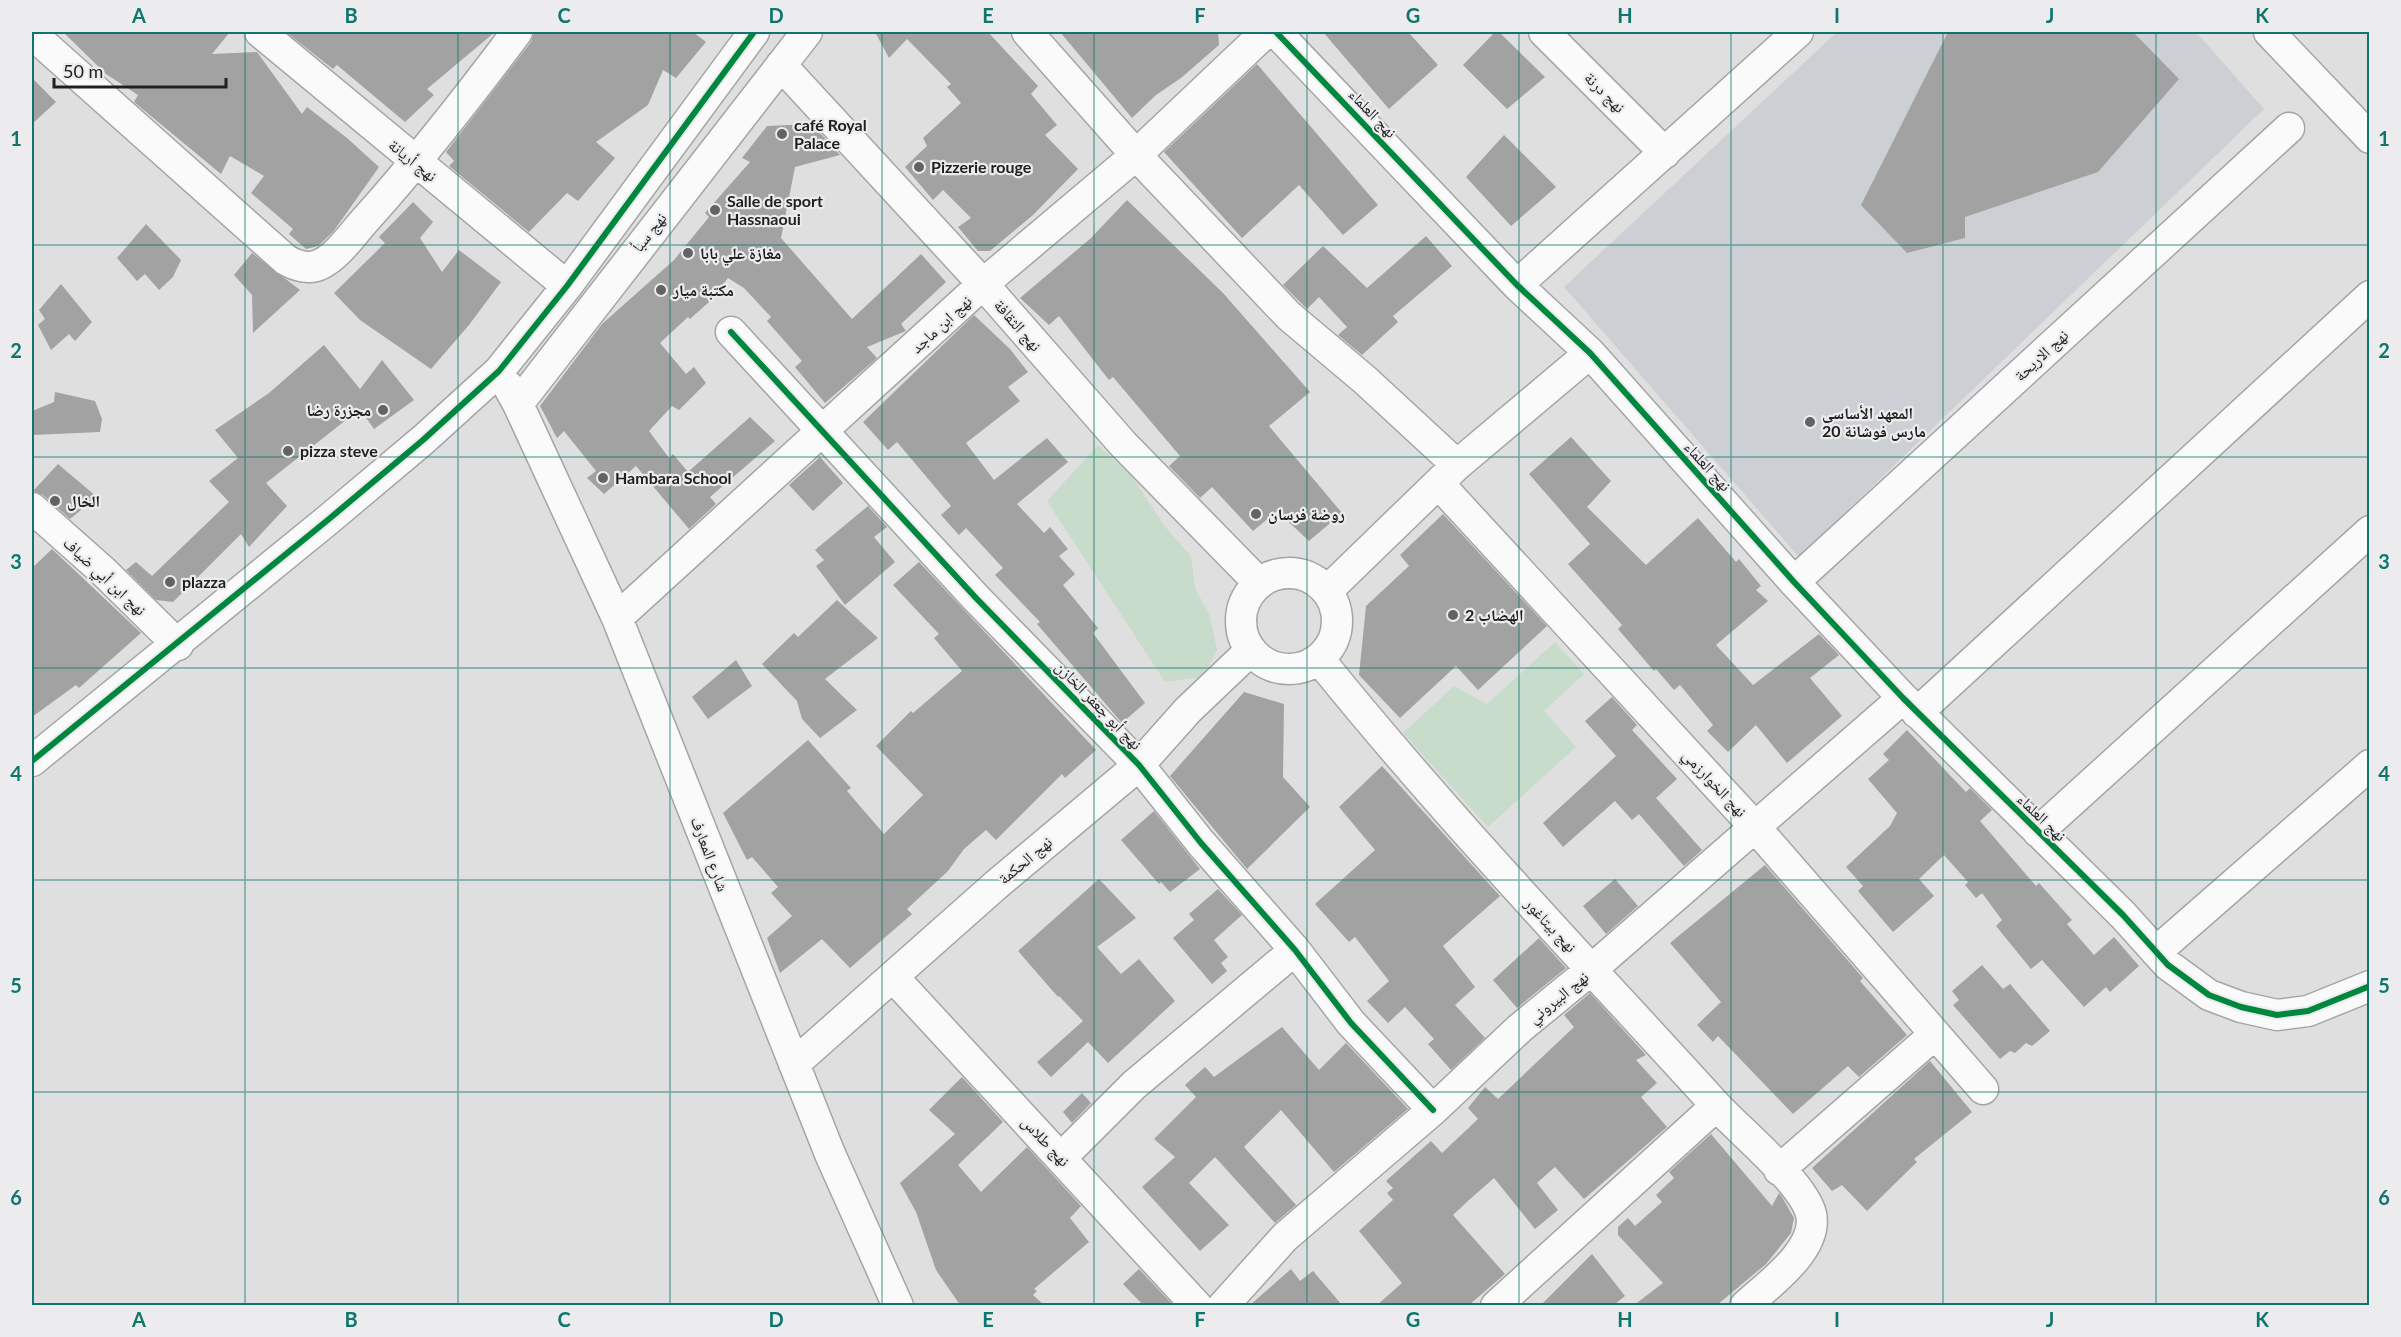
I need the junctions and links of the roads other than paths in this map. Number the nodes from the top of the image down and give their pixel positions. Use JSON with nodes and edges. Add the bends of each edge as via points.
{"nodes":[{"id":1,"x":260,"y":32,"type":"edge"},
{"id":2,"x":517,"y":32,"type":"edge"},
{"id":3,"x":754,"y":32,"type":"edge"},
{"id":4,"x":807,"y":32,"type":"edge"},
{"id":5,"x":1027,"y":32,"type":"edge"},
{"id":6,"x":1266,"y":32,"type":"edge"},
{"id":7,"x":1276,"y":32,"type":"edge"},
{"id":8,"x":1544,"y":32,"type":"edge"},
{"id":9,"x":1798,"y":32,"type":"edge"},
{"id":10,"x":2269,"y":32,"type":"edge"},
{"id":11,"x":32,"y":34,"type":"edge"},
{"id":12,"x":781,"y":65,"type":"junction"},
{"id":13,"x":2289,"y":128,"type":"dead end"},
{"id":14,"x":2370,"y":138,"type":"edge"},
{"id":15,"x":1665,"y":153,"type":"junction"},
{"id":16,"x":1136,"y":155,"type":"junction"},
{"id":17,"x":417,"y":163,"type":"junction"},
{"id":18,"x":983,"y":284,"type":"junction"},
{"id":19,"x":1517,"y":285,"type":"junction"},
{"id":20,"x":567,"y":286,"type":"junction"},
{"id":21,"x":2370,"y":296,"type":"edge"},
{"id":22,"x":731,"y":332,"type":"dead end"},
{"id":23,"x":1590,"y":353,"type":"junction"},
{"id":24,"x":499,"y":371,"type":"junction"},
{"id":25,"x":518,"y":404,"type":"junction"},
{"id":26,"x":823,"y":431,"type":"junction"},
{"id":27,"x":1448,"y":475,"type":"junction"},
{"id":28,"x":35,"y":516,"type":"edge"},
{"id":29,"x":2370,"y":531,"type":"edge"},
{"id":30,"x":1258,"y":582,"type":"junction"},
{"id":31,"x":1794,"y":582,"type":"junction"},
{"id":32,"x":1327,"y":591,"type":"junction"},
{"id":33,"x":618,"y":618,"type":"junction"},
{"id":34,"x":178,"y":645,"type":"junction"},
{"id":35,"x":1250,"y":651,"type":"junction"},
{"id":36,"x":1319,"y":659,"type":"junction"},
{"id":37,"x":1910,"y":705,"type":"junction"},
{"id":38,"x":32,"y":761,"type":"edge"},
{"id":39,"x":1140,"y":765,"type":"junction"},
{"id":40,"x":2370,"y":765,"type":"edge"},
{"id":41,"x":1755,"y":827,"type":"junction"},
{"id":42,"x":2038,"y":832,"type":"junction"},
{"id":43,"x":1295,"y":950,"type":"junction"},
{"id":44,"x":2156,"y":952,"type":"junction"},
{"id":45,"x":1592,"y":969,"type":"junction"},
{"id":46,"x":894,"y":978,"type":"junction"},
{"id":47,"x":2370,"y":986,"type":"edge"},
{"id":48,"x":1934,"y":1035,"type":"junction"},
{"id":49,"x":794,"y":1064,"type":"junction"},
{"id":50,"x":1983,"y":1089,"type":"dead end"},
{"id":51,"x":1716,"y":1106,"type":"junction"},
{"id":52,"x":1433,"y":1110,"type":"junction"},
{"id":53,"x":1062,"y":1157,"type":"junction"},
{"id":54,"x":1779,"y":1170,"type":"junction"},
{"id":55,"x":898,"y":1305,"type":"edge"},
{"id":56,"x":1197,"y":1305,"type":"edge"},
{"id":57,"x":1223,"y":1305,"type":"edge"},
{"id":58,"x":1496,"y":1305,"type":"edge"},
{"id":59,"x":1745,"y":1305,"type":"edge"}],
"edges":[{"from":1,"to":17,"type":"street","name":"نهج أريانة"},
{"from":2,"to":17,"type":"street"},
{"from":3,"to":20,"type":"street"},
{"from":4,"to":12,"type":"street","name":"نهج سبأ"},
{"from":5,"to":16,"type":"street","name":"نهج الخوارزمي"},
{"from":6,"to":16,"type":"street","name":"نهج ابن ماجد"},
{"from":7,"to":19,"type":"street","name":"نهج العلماء"},
{"from":8,"to":15,"type":"street","name":"نهج درنة"},
{"from":9,"to":15,"type":"street"},
{"from":10,"to":14,"type":"street"},
{"from":11,"to":17,"type":"street","via":[[296,266],[314,266],[326,260]]},
{"from":12,"to":18,"type":"street","name":"نهج الثقافة"},
{"from":12,"to":25,"type":"street","name":"نهج سبأ"},
{"from":13,"to":31,"type":"street","name":"نهج الاريحة"},
{"from":15,"to":19,"type":"street"},
{"from":16,"to":18,"type":"street","name":"نهج ابن ماجد"},
{"from":16,"to":27,"type":"street","name":"نهج الخوارزمي","via":[[1289,316],[1365,380]]},
{"from":17,"to":20,"type":"street","name":"نهج أريانة"},
{"from":18,"to":26,"type":"street","name":"نهج ابن ماجد"},
{"from":18,"to":30,"type":"street","name":"نهج الثقافة","via":[[1124,444]]},
{"from":19,"to":23,"type":"street","name":"نهج العلماء"},
{"from":20,"to":24,"type":"street"},
{"from":21,"to":37,"type":"street","name":"نهج البيروني"},
{"from":22,"to":26,"type":"street","name":"نهج أبو جعفر الخازن"},
{"from":23,"to":27,"type":"street"},
{"from":23,"to":31,"type":"street","name":"نهج العلماء"},
{"from":24,"to":25,"type":"street"},
{"from":24,"to":34,"type":"street","via":[[423,440]]},
{"from":25,"to":33,"type":"street","name":"شارع المعارف"},
{"from":26,"to":33,"type":"street","name":"نهج ابن ماجد"},
{"from":26,"to":39,"type":"street","name":"نهج أبو جعفر الخازن","via":[[976,598]]},
{"from":27,"to":32,"type":"street"},
{"from":27,"to":41,"type":"street","name":"نهج الخوارزمي"},
{"from":28,"to":34,"type":"street","name":"نهج ابن أبي ضياف"},
{"from":29,"to":42,"type":"street"},
{"from":30,"to":32,"type":"street","via":[[1276,574],[1295,572],[1313,578]]},
{"from":30,"to":35,"type":"street","via":[[1246,597],[1240,615],[1242,634]]},
{"from":31,"to":37,"type":"street","name":"نهج العلماء"},
{"from":32,"to":36,"type":"street","via":[[1336,608],[1337,627],[1331,645]]},
{"from":33,"to":49,"type":"street","name":"شارع المعارف"},
{"from":34,"to":38,"type":"street"},
{"from":35,"to":36,"type":"street","via":[[1264,663],[1283,669],[1302,668]]},
{"from":35,"to":39,"type":"street","name":"نهج الحكمة","via":[[1188,710]]},
{"from":36,"to":45,"type":"street","name":"نهج بيتاغور","via":[[1438,802]]},
{"from":37,"to":41,"type":"street","name":"نهج البيروني"},
{"from":37,"to":42,"type":"street","name":"نهج العلماء"},
{"from":39,"to":43,"type":"street","name":"نهج أبو جعفر الخازن","via":[[1201,843]]},
{"from":39,"to":46,"type":"street","name":"نهج الحكمة","via":[[996,885]]},
{"from":40,"to":44,"type":"street"},
{"from":41,"to":45,"type":"street","name":"نهج البيروني"},
{"from":41,"to":48,"type":"street","name":"نهج الخوارزمي"},
{"from":42,"to":44,"type":"street","name":"نهج العلماء"},
{"from":43,"to":52,"type":"street","name":"نهج أبو جعفر الخازن","via":[[1351,1023]]},
{"from":43,"to":53,"type":"street","via":[[1134,1085]]},
{"from":44,"to":47,"type":"street","name":"نهج العلماء","via":[[2210,995],[2277,1015],[2308,1011]]},
{"from":45,"to":51,"type":"street","name":"نهج بيتاغور"},
{"from":45,"to":52,"type":"street","name":"نهج البيروني"},
{"from":46,"to":49,"type":"street","name":"نهج الحكمة"},
{"from":46,"to":53,"type":"street","name":"نهج طلاس"},
{"from":48,"to":50,"type":"street","name":"نهج الخوارزمي"},
{"from":48,"to":54,"type":"street"},
{"from":49,"to":55,"type":"street","name":"شارع المعارف"},
{"from":51,"to":54,"type":"street","name":"نهج بيتاغور"},
{"from":51,"to":58,"type":"street"},
{"from":52,"to":57,"type":"street","name":"نهج البيروني","via":[[1285,1237]]},
{"from":53,"to":56,"type":"street","name":"نهج طلاس"},
{"from":54,"to":59,"type":"street","name":"نهج بيتاغور","via":[[1803,1198],[1810,1214],[1811,1233],[1804,1248]]}]}
